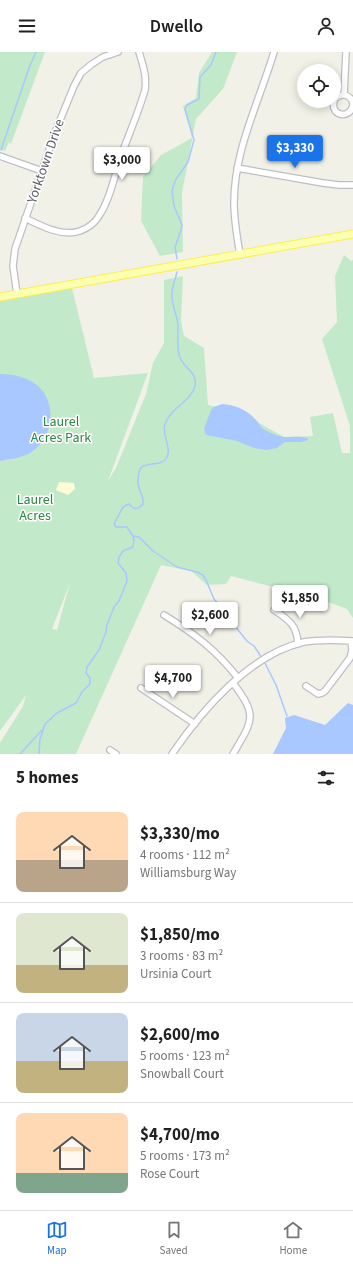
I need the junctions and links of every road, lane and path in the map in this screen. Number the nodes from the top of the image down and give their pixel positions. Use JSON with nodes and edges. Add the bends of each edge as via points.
{"nodes":[{"id":1,"x":118,"y":52,"type":"edge"},
{"id":2,"x":139,"y":52,"type":"edge"},
{"id":3,"x":274,"y":52,"type":"edge"},
{"id":4,"x":346,"y":52,"type":"edge"},
{"id":5,"x":344,"y":95,"type":"junction"},
{"id":6,"x":341,"y":96,"type":"edge"},
{"id":7,"x":353,"y":104,"type":"edge"},
{"id":8,"x":334,"y":108,"type":"edge"},
{"id":9,"x":0,"y":156,"type":"edge"},
{"id":10,"x":237,"y":168,"type":"junction"},
{"id":11,"x":42,"y":171,"type":"junction"},
{"id":12,"x":353,"y":184,"type":"edge"},
{"id":13,"x":25,"y":218,"type":"junction"},
{"id":14,"x":353,"y":234,"type":"edge"},
{"id":15,"x":240,"y":255,"type":"junction"},
{"id":16,"x":17,"y":294,"type":"junction"},
{"id":17,"x":0,"y":297,"type":"edge"},
{"id":18,"x":274,"y":610,"type":"dead end"},
{"id":19,"x":164,"y":615,"type":"dead end"},
{"id":20,"x":352,"y":641,"type":"edge"},
{"id":21,"x":298,"y":644,"type":"junction"},
{"id":22,"x":238,"y":678,"type":"junction"},
{"id":23,"x":233,"y":683,"type":"junction"},
{"id":24,"x":306,"y":686,"type":"dead end"},
{"id":25,"x":141,"y":688,"type":"dead end"},
{"id":26,"x":195,"y":724,"type":"junction"},
{"id":27,"x":110,"y":750,"type":"dead end"},
{"id":28,"x":116,"y":754,"type":"edge"},
{"id":29,"x":172,"y":754,"type":"edge"},
{"id":30,"x":233,"y":754,"type":"edge"}],
"edges":[{"from":1,"to":11,"type":"street","name":"Yorktown Drive","via":[[92,64],[77,79],[67,99]]},
{"from":2,"to":13,"type":"street","via":[[144,70],[145,90],[99,216],[86,228],[68,232],[55,231]]},
{"from":3,"to":10,"type":"street"},
{"from":4,"to":5,"type":"street"},
{"from":5,"to":6,"type":"street"},
{"from":5,"to":7,"type":"street","via":[[350,98]]},
{"from":7,"to":8,"type":"street","via":[[352,110],[346,114],[340,115]]},
{"from":9,"to":11,"type":"street"},
{"from":10,"to":12,"type":"street","via":[[323,183]]},
{"from":10,"to":15,"type":"street","via":[[234,212]]},
{"from":11,"to":13,"type":"street","name":"Yorktown Drive"},
{"from":13,"to":16,"type":"street","name":"Yorktown Drive","via":[[16,242],[13,260]]},
{"from":14,"to":15,"type":"main road"},
{"from":15,"to":16,"type":"main road"},
{"from":16,"to":17,"type":"main road"},
{"from":18,"to":21,"type":"street","via":[[295,627]]},
{"from":19,"to":22,"type":"street","via":[[213,649]]},
{"from":20,"to":21,"type":"street","via":[[333,640]]},
{"from":20,"to":24,"type":"street","via":[[350,658],[325,691],[318,694]]},
{"from":21,"to":22,"type":"street","via":[[270,656]]},
{"from":22,"to":23,"type":"street"},
{"from":23,"to":26,"type":"street"},
{"from":23,"to":30,"type":"street","via":[[247,703],[250,717],[246,732]]},
{"from":25,"to":26,"type":"street"},
{"from":26,"to":29,"type":"street"},
{"from":27,"to":28,"type":"street"}]}
